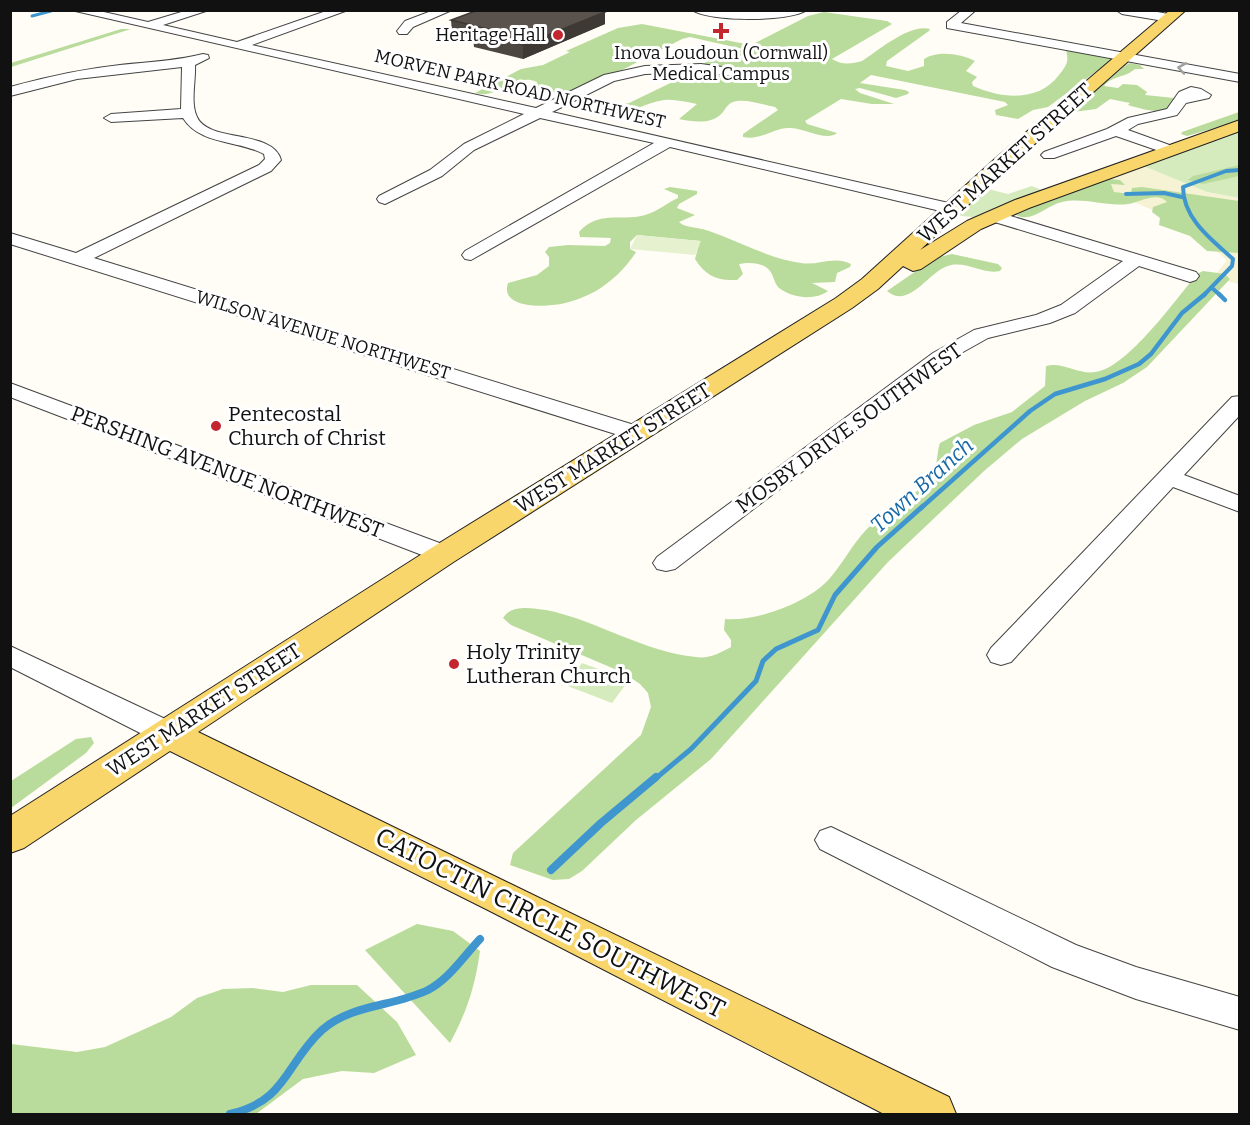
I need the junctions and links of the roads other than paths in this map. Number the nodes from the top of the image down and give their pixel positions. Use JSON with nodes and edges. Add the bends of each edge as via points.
{"nodes":[{"id":1,"x":77,"y":10,"type":"edge"},
{"id":2,"x":203,"y":10,"type":"edge"},
{"id":3,"x":342,"y":10,"type":"edge"},
{"id":4,"x":446,"y":10,"type":"edge"},
{"id":5,"x":699,"y":10,"type":"edge"},
{"id":6,"x":801,"y":10,"type":"edge"},
{"id":7,"x":970,"y":10,"type":"edge"},
{"id":8,"x":1122,"y":10,"type":"edge"},
{"id":9,"x":1145,"y":10,"type":"edge"},
{"id":10,"x":1174,"y":14,"type":"edge"},
{"id":11,"x":148,"y":26,"type":"junction"},
{"id":12,"x":403,"y":31,"type":"dead end"},
{"id":13,"x":236,"y":46,"type":"junction"},
{"id":14,"x":1125,"y":57,"type":"junction"},
{"id":15,"x":188,"y":63,"type":"junction"},
{"id":16,"x":757,"y":76,"type":"dead end"},
{"id":17,"x":1239,"y":78,"type":"edge"},
{"id":18,"x":10,"y":92,"type":"edge"},
{"id":19,"x":1179,"y":100,"type":"dead end"},
{"id":20,"x":189,"y":113,"type":"junction"},
{"id":21,"x":540,"y":113,"type":"junction"},
{"id":22,"x":111,"y":118,"type":"dead end"},
{"id":23,"x":1239,"y":125,"type":"edge"},
{"id":24,"x":1113,"y":131,"type":"junction"},
{"id":25,"x":668,"y":142,"type":"junction"},
{"id":26,"x":1168,"y":151,"type":"junction"},
{"id":27,"x":1049,"y":155,"type":"dead end"},
{"id":28,"x":385,"y":199,"type":"dead end"},
{"id":29,"x":948,"y":213,"type":"junction"},
{"id":30,"x":994,"y":216,"type":"junction"},
{"id":31,"x":974,"y":225,"type":"junction"},
{"id":32,"x":10,"y":238,"type":"edge"},
{"id":33,"x":471,"y":255,"type":"dead end"},
{"id":34,"x":78,"y":258,"type":"junction"},
{"id":35,"x":1136,"y":260,"type":"junction"},
{"id":36,"x":1190,"y":276,"type":"dead end"},
{"id":37,"x":870,"y":284,"type":"junction"},
{"id":38,"x":10,"y":389,"type":"edge"},
{"id":39,"x":1239,"y":402,"type":"edge"},
{"id":40,"x":636,"y":433,"type":"junction"},
{"id":41,"x":1169,"y":478,"type":"junction"},
{"id":42,"x":1239,"y":505,"type":"edge"},
{"id":43,"x":444,"y":554,"type":"junction"},
{"id":44,"x":666,"y":563,"type":"dead end"},
{"id":45,"x":10,"y":655,"type":"edge"},
{"id":46,"x":1001,"y":656,"type":"dead end"},
{"id":47,"x":167,"y":733,"type":"junction"},
{"id":48,"x":10,"y":837,"type":"edge"},
{"id":49,"x":831,"y":840,"type":"dead end"},
{"id":50,"x":1239,"y":1014,"type":"edge"},
{"id":51,"x":932,"y":1114,"type":"edge"}],
"edges":[{"from":1,"to":11,"type":"street","name":"MORVEN PARK ROAD NORTHWEST"},
{"from":2,"to":11,"type":"street"},
{"from":3,"to":13,"type":"street"},
{"from":4,"to":12,"type":"street","via":[[409,24]]},
{"from":5,"to":6,"type":"street","via":[[742,16]]},
{"from":7,"to":14,"type":"street","via":[[951,25]]},
{"from":8,"to":10,"type":"street"},
{"from":9,"to":10,"type":"street"},
{"from":10,"to":14,"type":"main road","name":"WEST MARKET STREET"},
{"from":11,"to":13,"type":"street","name":"MORVEN PARK ROAD NORTHWEST"},
{"from":13,"to":15,"type":"street"},
{"from":13,"to":21,"type":"street","name":"MORVEN PARK ROAD NORTHWEST"},
{"from":17,"to":14,"type":"street","one_way":true},
{"from":14,"to":29,"type":"main road","name":"WEST MARKET STREET"},
{"from":15,"to":18,"type":"street","via":[[84,72]]},
{"from":15,"to":20,"type":"street"},
{"from":16,"to":21,"type":"street","via":[[701,67],[634,72],[609,78]]},
{"from":19,"to":24,"type":"street","via":[[1172,112],[1133,121]]},
{"from":20,"to":22,"type":"street"},
{"from":20,"to":34,"type":"street","via":[[199,128],[260,146],[271,152],[273,160],[265,168]]},
{"from":21,"to":25,"type":"street","name":"MORVEN PARK ROAD NORTHWEST"},
{"from":21,"to":28,"type":"street","via":[[469,147],[436,173]]},
{"from":23,"to":26,"type":"main road"},
{"from":24,"to":26,"type":"street"},
{"from":24,"to":27,"type":"street"},
{"from":25,"to":29,"type":"street","name":"MORVEN PARK ROAD NORTHWEST"},
{"from":25,"to":33,"type":"street"},
{"from":26,"to":30,"type":"main road"},
{"from":29,"to":31,"type":"street","name":"MORVEN PARK ROAD NORTHWEST"},
{"from":29,"to":37,"type":"main road","name":"WEST MARKET STREET"},
{"from":30,"to":31,"type":"main road"},
{"from":30,"to":35,"type":"street"},
{"from":31,"to":37,"type":"main road","via":[[928,256]]},
{"from":32,"to":34,"type":"street","name":"WILSON AVENUE NORTHWEST"},
{"from":34,"to":40,"type":"street","name":"WILSON AVENUE NORTHWEST"},
{"from":35,"to":36,"type":"street"},
{"from":35,"to":44,"type":"street","name":"MOSBY DRIVE SOUTHWEST","via":[[1068,309],[981,334],[940,357]]},
{"from":37,"to":40,"type":"main road","name":"WEST MARKET STREET"},
{"from":38,"to":43,"type":"street","name":"PERSHING AVENUE NORTHWEST"},
{"from":39,"to":41,"type":"street"},
{"from":40,"to":43,"type":"main road","name":"WEST MARKET STREET"},
{"from":41,"to":42,"type":"street"},
{"from":41,"to":46,"type":"street"},
{"from":43,"to":47,"type":"main road","name":"WEST MARKET STREET"},
{"from":45,"to":47,"type":"street"},
{"from":47,"to":48,"type":"main road","name":"WEST MARKET STREET"},
{"from":47,"to":51,"type":"main road","name":"CATOCTIN CIRCLE SOUTHWEST"},
{"from":49,"to":50,"type":"street","via":[[1064,956]]}]}
